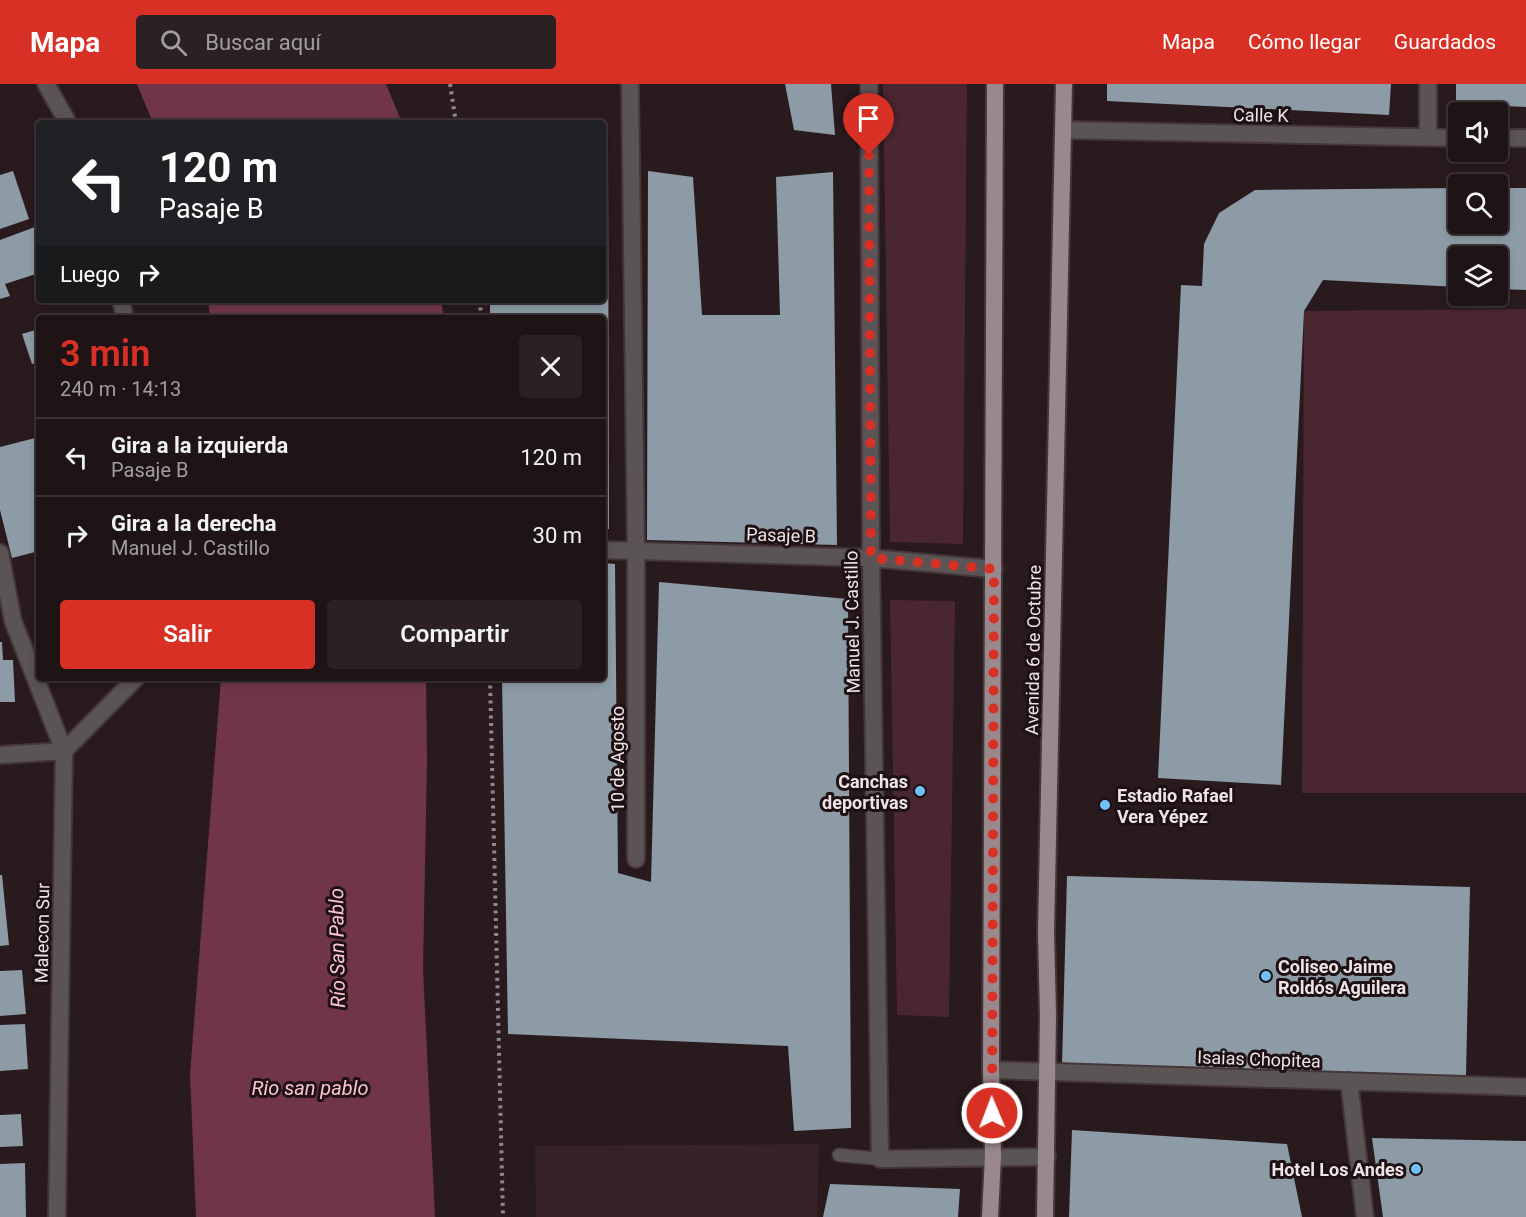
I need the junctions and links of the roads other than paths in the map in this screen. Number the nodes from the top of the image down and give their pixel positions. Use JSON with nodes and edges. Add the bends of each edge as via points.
{"nodes":[{"id":1,"x":46,"y":84,"type":"edge"},
{"id":2,"x":630,"y":84,"type":"edge"},
{"id":3,"x":869,"y":84,"type":"edge"},
{"id":4,"x":995,"y":84,"type":"edge"},
{"id":5,"x":1064,"y":84,"type":"edge"},
{"id":6,"x":1428,"y":84,"type":"edge"},
{"id":7,"x":66,"y":120,"type":"edge"},
{"id":8,"x":1063,"y":130,"type":"junction"},
{"id":9,"x":1428,"y":137,"type":"junction"},
{"id":10,"x":1448,"y":138,"type":"edge"},
{"id":11,"x":1508,"y":138,"type":"edge"},
{"id":12,"x":1526,"y":138,"type":"edge"},
{"id":13,"x":606,"y":550,"type":"edge"},
{"id":14,"x":636,"y":550,"type":"junction"},
{"id":15,"x":0,"y":552,"type":"edge"},
{"id":16,"x":871,"y":558,"type":"junction"},
{"id":17,"x":994,"y":569,"type":"junction"},
{"id":18,"x":36,"y":678,"type":"edge"},
{"id":19,"x":37,"y":681,"type":"edge"},
{"id":20,"x":132,"y":681,"type":"edge"},
{"id":21,"x":64,"y":751,"type":"junction"},
{"id":22,"x":0,"y":755,"type":"edge"},
{"id":23,"x":636,"y":859,"type":"dead end"},
{"id":24,"x":991,"y":1070,"type":"junction"},
{"id":25,"x":1047,"y":1072,"type":"junction"},
{"id":26,"x":1349,"y":1081,"type":"junction"},
{"id":27,"x":1526,"y":1087,"type":"edge"},
{"id":28,"x":839,"y":1155,"type":"dead end"},
{"id":29,"x":993,"y":1156,"type":"junction"},
{"id":30,"x":1047,"y":1157,"type":"junction"},
{"id":31,"x":880,"y":1159,"type":"junction"},
{"id":32,"x":57,"y":1217,"type":"edge"},
{"id":33,"x":990,"y":1217,"type":"edge"},
{"id":34,"x":1045,"y":1217,"type":"edge"},
{"id":35,"x":1365,"y":1217,"type":"edge"}],
"edges":[{"from":1,"to":7,"type":"street"},
{"from":2,"to":14,"type":"street","name":"10 de Agosto"},
{"from":3,"to":16,"type":"street","name":"Manuel J. Castillo"},
{"from":4,"to":17,"type":"main road"},
{"from":5,"to":8,"type":"main road","name":"Avenida 6 de Octubre"},
{"from":6,"to":9,"type":"street"},
{"from":8,"to":9,"type":"street","name":"Calle K"},
{"from":8,"to":25,"type":"main road","name":"Avenida 6 de Octubre","via":[[1046,920]]},
{"from":9,"to":10,"type":"street","name":"Calle K"},
{"from":11,"to":12,"type":"street"},
{"from":13,"to":14,"type":"street","name":"Pasaje B"},
{"from":14,"to":16,"type":"street","name":"Pasaje B"},
{"from":14,"to":23,"type":"street","name":"10 de Agosto"},
{"from":15,"to":18,"type":"street","via":[[14,621]]},
{"from":16,"to":17,"type":"street","name":"Pasaje B"},
{"from":16,"to":31,"type":"street","name":"Manuel J. Castillo"},
{"from":17,"to":24,"type":"main road"},
{"from":19,"to":21,"type":"street"},
{"from":20,"to":21,"type":"street"},
{"from":21,"to":22,"type":"street"},
{"from":21,"to":32,"type":"street","name":"Malecon Sur"},
{"from":24,"to":25,"type":"street","name":"Isaias Chopitea"},
{"from":24,"to":29,"type":"main road"},
{"from":25,"to":26,"type":"street","name":"Isaias Chopitea"},
{"from":25,"to":30,"type":"main road","name":"Avenida 6 de Octubre"},
{"from":26,"to":27,"type":"street","name":"Isaias Chopitea"},
{"from":26,"to":35,"type":"street"},
{"from":28,"to":31,"type":"lane"},
{"from":29,"to":30,"type":"street"},
{"from":29,"to":31,"type":"street"},
{"from":29,"to":33,"type":"main road"},
{"from":30,"to":34,"type":"main road","name":"Avenida 6 de Octubre"}]}
